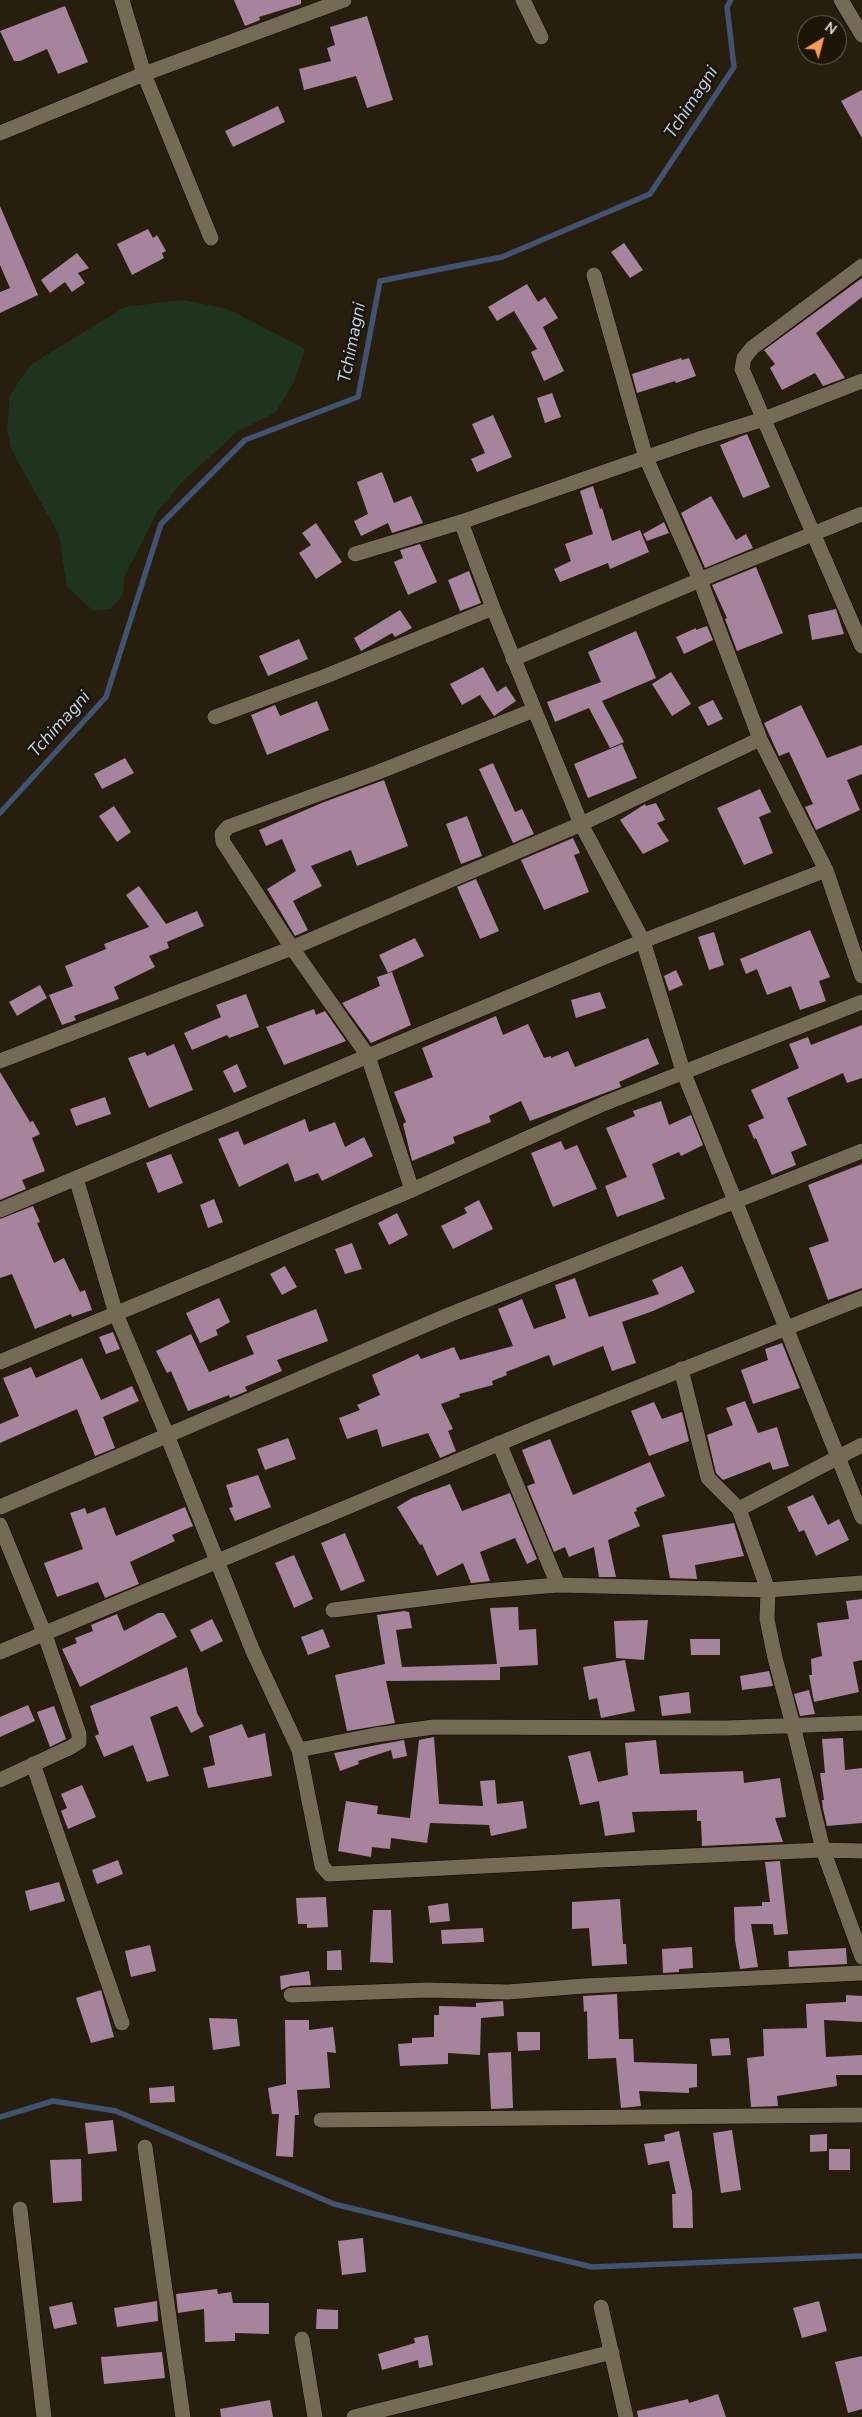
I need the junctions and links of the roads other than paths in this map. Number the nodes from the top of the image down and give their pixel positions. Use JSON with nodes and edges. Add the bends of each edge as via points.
{"nodes":[{"id":1,"x":122,"y":0,"type":"edge"},
{"id":2,"x":344,"y":0,"type":"edge"},
{"id":3,"x":523,"y":0,"type":"edge"},
{"id":4,"x":841,"y":0,"type":"edge"},
{"id":5,"x":862,"y":35,"type":"edge"},
{"id":6,"x":541,"y":37,"type":"dead end"},
{"id":7,"x":144,"y":74,"type":"junction"},
{"id":8,"x":0,"y":133,"type":"edge"},
{"id":9,"x":211,"y":238,"type":"dead end"},
{"id":10,"x":862,"y":266,"type":"edge"},
{"id":11,"x":594,"y":274,"type":"dead end"},
{"id":12,"x":862,"y":382,"type":"edge"},
{"id":13,"x":764,"y":419,"type":"junction"},
{"id":14,"x":646,"y":458,"type":"junction"},
{"id":15,"x":862,"y":514,"type":"edge"},
{"id":16,"x":461,"y":522,"type":"junction"},
{"id":17,"x":815,"y":534,"type":"junction"},
{"id":18,"x":355,"y":554,"type":"dead end"},
{"id":19,"x":700,"y":580,"type":"junction"},
{"id":20,"x":492,"y":608,"type":"junction"},
{"id":21,"x":862,"y":646,"type":"edge"},
{"id":22,"x":513,"y":659,"type":"junction"},
{"id":23,"x":534,"y":710,"type":"junction"},
{"id":24,"x":215,"y":717,"type":"dead end"},
{"id":25,"x":760,"y":739,"type":"junction"},
{"id":26,"x":581,"y":824,"type":"junction"},
{"id":27,"x":826,"y":870,"type":"junction"},
{"id":28,"x":643,"y":941,"type":"junction"},
{"id":29,"x":292,"y":948,"type":"junction"},
{"id":30,"x":862,"y":976,"type":"edge"},
{"id":31,"x":862,"y":1002,"type":"edge"},
{"id":32,"x":368,"y":1056,"type":"junction"},
{"id":33,"x":0,"y":1061,"type":"edge"},
{"id":34,"x":684,"y":1071,"type":"junction"},
{"id":35,"x":862,"y":1151,"type":"edge"},
{"id":36,"x":76,"y":1178,"type":"junction"},
{"id":37,"x":412,"y":1190,"type":"junction"},
{"id":38,"x":735,"y":1203,"type":"junction"},
{"id":39,"x":0,"y":1210,"type":"edge"},
{"id":40,"x":862,"y":1298,"type":"edge"},
{"id":41,"x":116,"y":1314,"type":"junction"},
{"id":42,"x":786,"y":1329,"type":"junction"},
{"id":43,"x":0,"y":1362,"type":"edge"},
{"id":44,"x":681,"y":1369,"type":"junction"},
{"id":45,"x":167,"y":1435,"type":"junction"},
{"id":46,"x":499,"y":1444,"type":"junction"},
{"id":47,"x":862,"y":1445,"type":"edge"},
{"id":48,"x":838,"y":1457,"type":"junction"},
{"id":49,"x":0,"y":1507,"type":"edge"},
{"id":50,"x":739,"y":1509,"type":"junction"},
{"id":51,"x":862,"y":1517,"type":"edge"},
{"id":52,"x":0,"y":1525,"type":"edge"},
{"id":53,"x":218,"y":1562,"type":"junction"},
{"id":54,"x":862,"y":1583,"type":"edge"},
{"id":55,"x":558,"y":1585,"type":"junction"},
{"id":56,"x":768,"y":1590,"type":"junction"},
{"id":57,"x":333,"y":1610,"type":"dead end"},
{"id":58,"x":45,"y":1635,"type":"junction"},
{"id":59,"x":0,"y":1652,"type":"edge"},
{"id":60,"x":862,"y":1723,"type":"edge"},
{"id":61,"x":793,"y":1724,"type":"junction"},
{"id":62,"x":298,"y":1750,"type":"junction"},
{"id":63,"x":34,"y":1764,"type":"junction"},
{"id":64,"x":0,"y":1780,"type":"edge"},
{"id":65,"x":823,"y":1850,"type":"junction"},
{"id":66,"x":862,"y":1851,"type":"edge"},
{"id":67,"x":862,"y":1957,"type":"edge"},
{"id":68,"x":862,"y":1973,"type":"edge"},
{"id":69,"x":291,"y":1995,"type":"dead end"},
{"id":70,"x":122,"y":2023,"type":"dead end"},
{"id":71,"x":862,"y":2115,"type":"edge"},
{"id":72,"x":321,"y":2120,"type":"dead end"},
{"id":73,"x":144,"y":2147,"type":"dead end"},
{"id":74,"x":20,"y":2210,"type":"dead end"},
{"id":75,"x":601,"y":2307,"type":"dead end"},
{"id":76,"x":302,"y":2339,"type":"dead end"},
{"id":77,"x":612,"y":2352,"type":"junction"},
{"id":78,"x":44,"y":2417,"type":"edge"},
{"id":79,"x":183,"y":2417,"type":"edge"},
{"id":80,"x":315,"y":2417,"type":"edge"},
{"id":81,"x":354,"y":2417,"type":"edge"},
{"id":82,"x":626,"y":2417,"type":"edge"}],
"edges":[{"from":1,"to":7,"type":"street"},
{"from":2,"to":7,"type":"street"},
{"from":3,"to":6,"type":"street"},
{"from":4,"to":5,"type":"street"},
{"from":7,"to":8,"type":"street"},
{"from":7,"to":9,"type":"street"},
{"from":10,"to":13,"type":"street","via":[[752,348],[744,358],[742,369]]},
{"from":11,"to":14,"type":"street"},
{"from":12,"to":13,"type":"street"},
{"from":13,"to":14,"type":"street"},
{"from":13,"to":17,"type":"street"},
{"from":14,"to":16,"type":"street"},
{"from":14,"to":19,"type":"street"},
{"from":15,"to":17,"type":"street"},
{"from":16,"to":18,"type":"street"},
{"from":16,"to":20,"type":"street"},
{"from":17,"to":19,"type":"street"},
{"from":17,"to":21,"type":"street"},
{"from":19,"to":22,"type":"street"},
{"from":19,"to":25,"type":"street"},
{"from":20,"to":22,"type":"street"},
{"from":20,"to":24,"type":"street"},
{"from":22,"to":23,"type":"street"},
{"from":23,"to":26,"type":"street"},
{"from":23,"to":29,"type":"street","via":[[228,827],[222,834],[224,842]]},
{"from":25,"to":26,"type":"street"},
{"from":25,"to":27,"type":"street"},
{"from":26,"to":28,"type":"street"},
{"from":26,"to":29,"type":"street"},
{"from":27,"to":28,"type":"street"},
{"from":27,"to":30,"type":"street"},
{"from":28,"to":32,"type":"street"},
{"from":28,"to":34,"type":"street"},
{"from":29,"to":32,"type":"street"},
{"from":29,"to":33,"type":"street"},
{"from":31,"to":34,"type":"street"},
{"from":32,"to":36,"type":"street"},
{"from":32,"to":37,"type":"street"},
{"from":34,"to":37,"type":"street"},
{"from":34,"to":38,"type":"street"},
{"from":35,"to":38,"type":"street"},
{"from":36,"to":39,"type":"street"},
{"from":36,"to":41,"type":"street"},
{"from":37,"to":41,"type":"street"},
{"from":38,"to":42,"type":"street"},
{"from":38,"to":45,"type":"street","via":[[451,1314]]},
{"from":40,"to":42,"type":"street"},
{"from":41,"to":43,"type":"street"},
{"from":41,"to":45,"type":"street"},
{"from":42,"to":44,"type":"street"},
{"from":42,"to":48,"type":"street"},
{"from":44,"to":46,"type":"street"},
{"from":44,"to":50,"type":"street","via":[[708,1478]]},
{"from":45,"to":49,"type":"street"},
{"from":45,"to":53,"type":"street"},
{"from":46,"to":53,"type":"street"},
{"from":46,"to":55,"type":"street"},
{"from":47,"to":48,"type":"street"},
{"from":48,"to":50,"type":"street"},
{"from":48,"to":51,"type":"street"},
{"from":50,"to":56,"type":"street"},
{"from":52,"to":58,"type":"street"},
{"from":53,"to":58,"type":"street"},
{"from":53,"to":62,"type":"street","via":[[252,1649]]},
{"from":54,"to":56,"type":"street"},
{"from":55,"to":56,"type":"street"},
{"from":55,"to":57,"type":"street"},
{"from":56,"to":61,"type":"street","via":[[767,1619]]},
{"from":58,"to":59,"type":"street"},
{"from":58,"to":63,"type":"street","via":[[79,1742]]},
{"from":60,"to":61,"type":"street"},
{"from":61,"to":62,"type":"street","via":[[727,1728],[434,1728],[375,1735]]},
{"from":61,"to":65,"type":"street"},
{"from":62,"to":65,"type":"street","via":[[322,1866],[329,1874]]},
{"from":63,"to":64,"type":"street"},
{"from":63,"to":70,"type":"street"},
{"from":65,"to":66,"type":"street"},
{"from":65,"to":67,"type":"street"},
{"from":68,"to":69,"type":"street","via":[[508,1992],[427,1990]]},
{"from":71,"to":72,"type":"street"},
{"from":73,"to":79,"type":"street"},
{"from":74,"to":78,"type":"street"},
{"from":75,"to":77,"type":"street"},
{"from":76,"to":80,"type":"street"},
{"from":77,"to":81,"type":"street"},
{"from":77,"to":82,"type":"street"}]}
